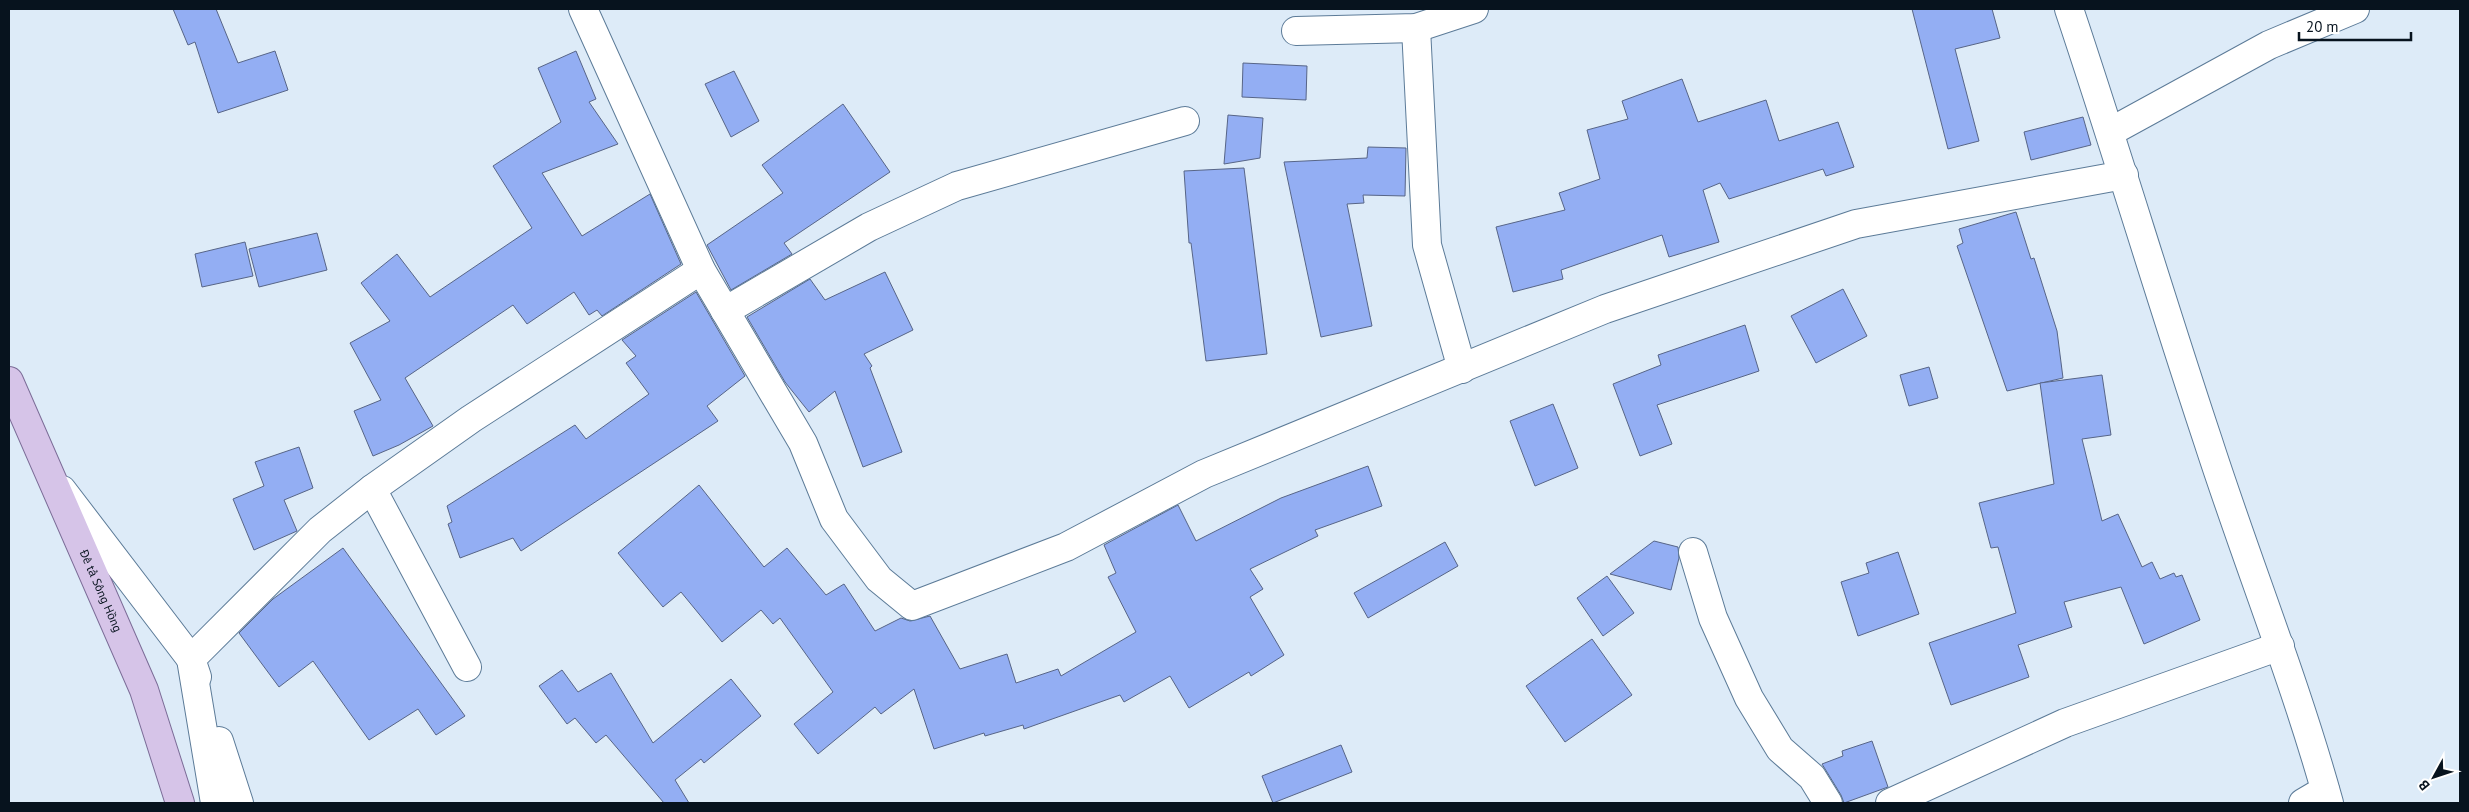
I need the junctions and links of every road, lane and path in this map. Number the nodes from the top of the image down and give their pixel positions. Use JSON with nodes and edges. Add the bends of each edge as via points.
{"nodes":[{"id":1,"x":583,"y":9,"type":"edge"},
{"id":2,"x":1474,"y":9,"type":"edge"},
{"id":3,"x":2069,"y":9,"type":"edge"},
{"id":4,"x":2355,"y":9,"type":"edge"},
{"id":5,"x":1416,"y":28,"type":"junction"},
{"id":6,"x":1296,"y":31,"type":"dead end"},
{"id":7,"x":1186,"y":121,"type":"dead end"},
{"id":8,"x":2110,"y":132,"type":"junction"},
{"id":9,"x":2124,"y":175,"type":"junction"},
{"id":10,"x":701,"y":270,"type":"junction"},
{"id":11,"x":725,"y":311,"type":"junction"},
{"id":12,"x":1462,"y":369,"type":"junction"},
{"id":13,"x":9,"y":381,"type":"edge"},
{"id":14,"x":49,"y":472,"type":"junction"},
{"id":15,"x":372,"y":489,"type":"junction"},
{"id":16,"x":1693,"y":552,"type":"dead end"},
{"id":17,"x":2280,"y":646,"type":"junction"},
{"id":18,"x":191,"y":659,"type":"junction"},
{"id":19,"x":467,"y":667,"type":"dead end"},
{"id":20,"x":2319,"y":799,"type":"edge"},
{"id":21,"x":180,"y":803,"type":"edge"},
{"id":22,"x":215,"y":803,"type":"edge"},
{"id":23,"x":239,"y":803,"type":"edge"},
{"id":24,"x":1828,"y":803,"type":"edge"},
{"id":25,"x":1890,"y":803,"type":"edge"}],
"edges":[{"from":1,"to":10,"type":"street"},
{"from":2,"to":5,"type":"street"},
{"from":3,"to":8,"type":"street"},
{"from":4,"to":8,"type":"street","via":[[2268,45]]},
{"from":5,"to":6,"type":"street"},
{"from":5,"to":12,"type":"street","via":[[1427,244]]},
{"from":7,"to":11,"type":"street","via":[[957,186],[869,227]]},
{"from":8,"to":9,"type":"street"},
{"from":9,"to":12,"type":"street","via":[[1856,224],[1605,309]]},
{"from":9,"to":17,"type":"street","via":[[2208,441]]},
{"from":10,"to":11,"type":"street"},
{"from":10,"to":15,"type":"street","via":[[471,419]]},
{"from":11,"to":12,"type":"street","via":[[803,443],[834,519],[879,579],[912,606],[1066,547],[1204,474]]},
{"from":13,"to":14,"type":"main road","name":"Đê tả Sông Hồng"},
{"from":14,"to":18,"type":"street"},
{"from":14,"to":21,"type":"main road","name":"Đê tả Sông Hồng","via":[[144,690]]},
{"from":15,"to":18,"type":"street","via":[[320,530]]},
{"from":15,"to":19,"type":"street"},
{"from":16,"to":24,"type":"street","via":[[1713,618],[1749,698],[1780,749],[1812,777]]},
{"from":17,"to":20,"type":"street"},
{"from":17,"to":25,"type":"street","via":[[2064,723]]},
{"from":18,"to":22,"type":"street"},
{"from":18,"to":23,"type":"street"}]}
